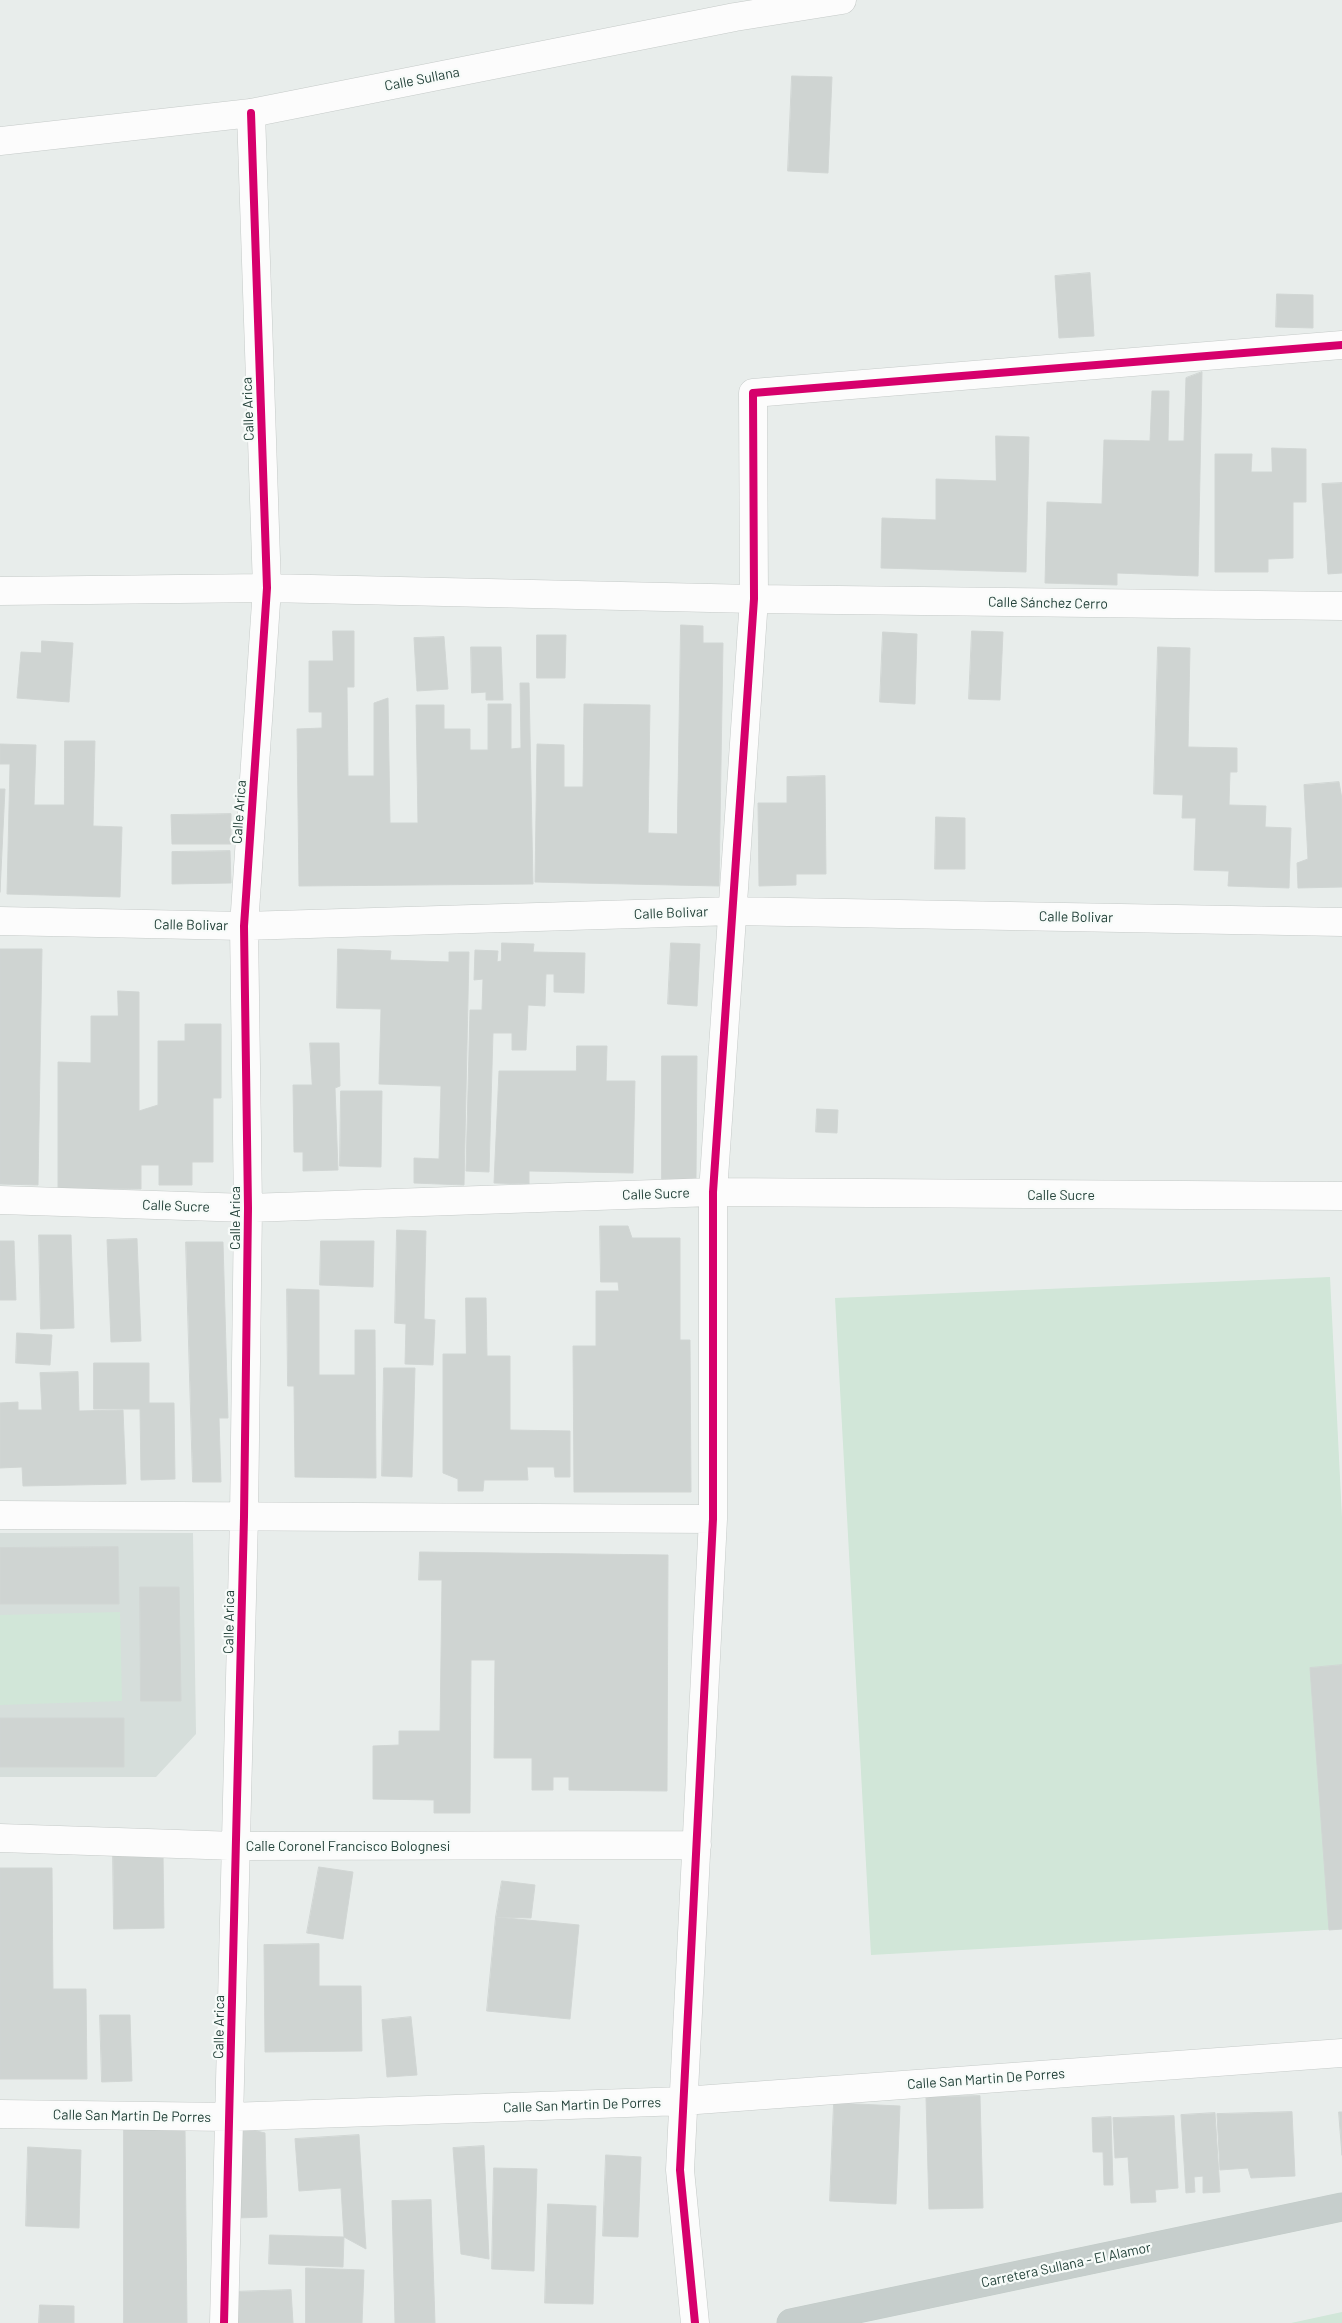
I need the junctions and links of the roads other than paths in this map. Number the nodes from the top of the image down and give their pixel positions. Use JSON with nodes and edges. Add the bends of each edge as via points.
{"nodes":[{"id":1,"x":842,"y":0,"type":"edge"},
{"id":2,"x":251,"y":113,"type":"junction"},
{"id":3,"x":0,"y":141,"type":"edge"},
{"id":4,"x":1342,"y":345,"type":"edge"},
{"id":5,"x":267,"y":588,"type":"junction"},
{"id":6,"x":0,"y":591,"type":"edge"},
{"id":7,"x":754,"y":599,"type":"junction"},
{"id":8,"x":1342,"y":606,"type":"edge"},
{"id":9,"x":733,"y":911,"type":"junction"},
{"id":10,"x":0,"y":921,"type":"edge"},
{"id":11,"x":1342,"y":922,"type":"edge"},
{"id":12,"x":244,"y":926,"type":"junction"},
{"id":13,"x":713,"y":1192,"type":"junction"},
{"id":14,"x":1342,"y":1196,"type":"edge"},
{"id":15,"x":0,"y":1200,"type":"edge"},
{"id":16,"x":248,"y":1208,"type":"junction"},
{"id":17,"x":0,"y":1514,"type":"edge"},
{"id":18,"x":244,"y":1517,"type":"junction"},
{"id":19,"x":713,"y":1519,"type":"junction"},
{"id":20,"x":0,"y":1838,"type":"edge"},
{"id":21,"x":696,"y":1845,"type":"junction"},
{"id":22,"x":236,"y":1846,"type":"junction"},
{"id":23,"x":1342,"y":2053,"type":"edge"},
{"id":24,"x":684,"y":2101,"type":"junction"},
{"id":25,"x":0,"y":2114,"type":"edge"},
{"id":26,"x":229,"y":2117,"type":"junction"},
{"id":27,"x":1342,"y":2207,"type":"edge"},
{"id":28,"x":224,"y":2323,"type":"edge"},
{"id":29,"x":695,"y":2323,"type":"edge"},
{"id":30,"x":791,"y":2323,"type":"edge"}],
"edges":[{"from":1,"to":2,"type":"street","name":"Calle Sullana","via":[[735,17]]},
{"from":2,"to":3,"type":"street","name":"Calle Sullana"},
{"from":2,"to":5,"type":"street","name":"Calle Arica"},
{"from":4,"to":7,"type":"street","via":[[753,392]]},
{"from":5,"to":6,"type":"street","name":"Calle Sánchez Cerro"},
{"from":5,"to":7,"type":"street","name":"Calle Sánchez Cerro"},
{"from":5,"to":12,"type":"street","name":"Calle Arica"},
{"from":7,"to":8,"type":"street","name":"Calle Sánchez Cerro"},
{"from":7,"to":9,"type":"street"},
{"from":9,"to":11,"type":"street","name":"Calle Bolivar"},
{"from":9,"to":12,"type":"street","name":"Calle Bolivar"},
{"from":9,"to":13,"type":"street"},
{"from":10,"to":12,"type":"street","name":"Calle Bolivar"},
{"from":12,"to":16,"type":"street","name":"Calle Arica"},
{"from":13,"to":14,"type":"street","name":"Calle Sucre"},
{"from":13,"to":16,"type":"street","name":"Calle Sucre"},
{"from":13,"to":19,"type":"street"},
{"from":15,"to":16,"type":"street","name":"Calle Sucre"},
{"from":16,"to":18,"type":"street","name":"Calle Arica"},
{"from":17,"to":18,"type":"street"},
{"from":18,"to":19,"type":"street"},
{"from":18,"to":22,"type":"street","name":"Calle Arica"},
{"from":19,"to":21,"type":"street"},
{"from":20,"to":22,"type":"street","name":"Calle Coronel Francisco Bolognesi"},
{"from":21,"to":22,"type":"street","name":"Calle Coronel Francisco Bolognesi"},
{"from":21,"to":24,"type":"street"},
{"from":22,"to":26,"type":"street","name":"Calle Arica"},
{"from":23,"to":24,"type":"street","name":"Calle San Martin De Porres"},
{"from":24,"to":26,"type":"street","name":"Calle San Martin De Porres"},
{"from":24,"to":29,"type":"street","via":[[680,2170]]},
{"from":25,"to":26,"type":"street","name":"Calle San Martin De Porres"},
{"from":26,"to":28,"type":"street","name":"Calle Arica"},
{"from":27,"to":30,"type":"highway","name":"Carretera Sullana - El Alamor"}]}
